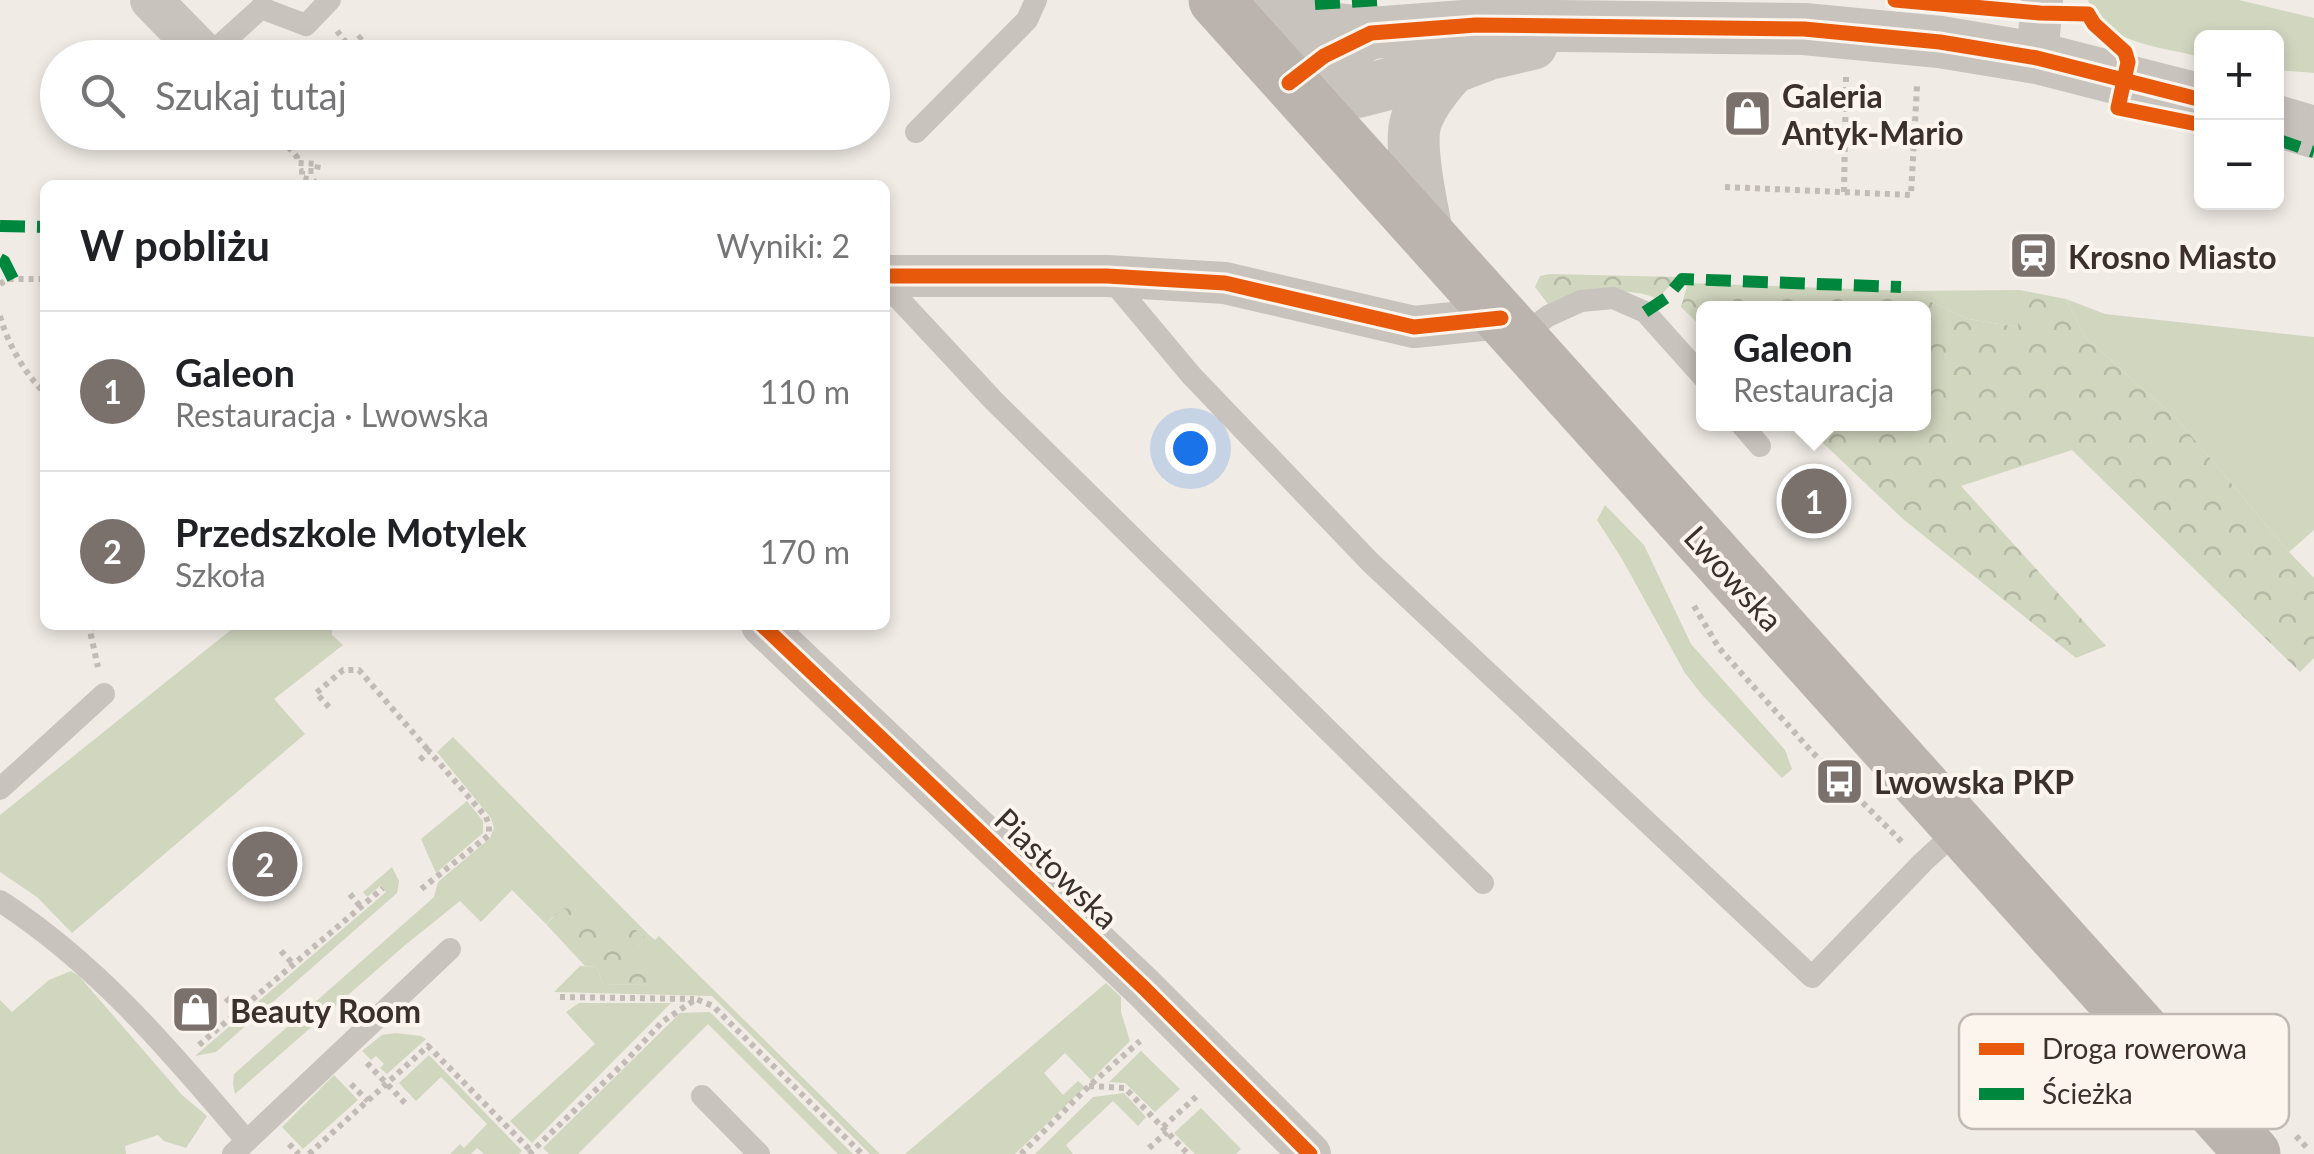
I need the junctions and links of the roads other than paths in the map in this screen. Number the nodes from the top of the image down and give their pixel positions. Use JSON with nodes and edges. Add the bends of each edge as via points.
{"nodes":[{"id":1,"x":152,"y":0,"type":"edge"},
{"id":2,"x":330,"y":0,"type":"edge"},
{"id":3,"x":1036,"y":0,"type":"edge"},
{"id":4,"x":2042,"y":0,"type":"edge"},
{"id":5,"x":260,"y":4,"type":"edge"},
{"id":6,"x":1223,"y":8,"type":"edge"},
{"id":7,"x":1598,"y":14,"type":"edge"},
{"id":8,"x":1371,"y":33,"type":"junction"},
{"id":9,"x":191,"y":40,"type":"edge"},
{"id":10,"x":224,"y":40,"type":"edge"},
{"id":11,"x":2038,"y":58,"type":"junction"},
{"id":12,"x":1452,"y":68,"type":"junction"},
{"id":13,"x":1289,"y":83,"type":"junction"},
{"id":14,"x":2194,"y":96,"type":"edge"},
{"id":15,"x":2284,"y":103,"type":"edge"},
{"id":16,"x":2314,"y":107,"type":"edge"},
{"id":17,"x":2284,"y":123,"type":"edge"},
{"id":18,"x":916,"y":132,"type":"dead end"},
{"id":19,"x":2314,"y":132,"type":"edge"},
{"id":20,"x":1427,"y":232,"type":"junction"},
{"id":21,"x":890,"y":276,"type":"edge"},
{"id":22,"x":1107,"y":276,"type":"junction"},
{"id":23,"x":890,"y":289,"type":"edge"},
{"id":24,"x":1510,"y":328,"type":"junction"},
{"id":25,"x":1696,"y":369,"type":"edge"},
{"id":26,"x":1747,"y":431,"type":"edge"},
{"id":27,"x":1760,"y":446,"type":"dead end"},
{"id":28,"x":767,"y":630,"type":"edge"},
{"id":29,"x":104,"y":694,"type":"road end"},
{"id":30,"x":0,"y":789,"type":"edge"},
{"id":31,"x":1959,"y":829,"type":"junction"},
{"id":32,"x":1483,"y":883,"type":"dead end"},
{"id":33,"x":0,"y":901,"type":"edge"},
{"id":34,"x":450,"y":949,"type":"dead end"},
{"id":35,"x":2144,"y":1014,"type":"edge"},
{"id":36,"x":702,"y":1096,"type":"dead end"},
{"id":37,"x":240,"y":1148,"type":"edge"},
{"id":38,"x":759,"y":1154,"type":"edge"},
{"id":39,"x":1310,"y":1154,"type":"edge"}],
"edges":[{"from":1,"to":9,"type":"street"},
{"from":2,"to":5,"type":"lane","via":[[306,25]]},
{"from":3,"to":18,"type":"lane","via":[[1027,20]]},
{"from":4,"to":11,"type":"street"},
{"from":5,"to":10,"type":"lane"},
{"from":6,"to":8,"type":"street"},
{"from":6,"to":13,"type":"main road","name":"Lwowska"},
{"from":7,"to":8,"type":"street"},
{"from":7,"to":11,"type":"street","via":[[1940,42]]},
{"from":7,"to":12,"type":"street"},
{"from":8,"to":13,"type":"street"},
{"from":11,"to":14,"type":"street"},
{"from":12,"to":13,"type":"street","via":[[1357,92]]},
{"from":12,"to":20,"type":"street","via":[[1415,123]]},
{"from":13,"to":20,"type":"main road","name":"Lwowska"},
{"from":15,"to":16,"type":"street"},
{"from":17,"to":19,"type":"street"},
{"from":20,"to":24,"type":"main road","name":"Lwowska"},
{"from":21,"to":22,"type":"street"},
{"from":22,"to":24,"type":"street","via":[[1225,283],[1414,327]]},
{"from":22,"to":31,"type":"lane","via":[[1191,375],[1370,562],[1812,977]]},
{"from":23,"to":32,"type":"lane","via":[[994,401]]},
{"from":24,"to":25,"type":"lane","via":[[1581,301],[1612,298],[1645,312]]},
{"from":24,"to":31,"type":"main road","name":"Lwowska"},
{"from":26,"to":27,"type":"lane"},
{"from":28,"to":39,"type":"street","name":"Piastowska"},
{"from":29,"to":30,"type":"lane"},
{"from":31,"to":35,"type":"main road","name":"Lwowska"},
{"from":33,"to":37,"type":"lane","via":[[91,969],[180,1062]]},
{"from":34,"to":37,"type":"lane"},
{"from":36,"to":38,"type":"lane"}]}
